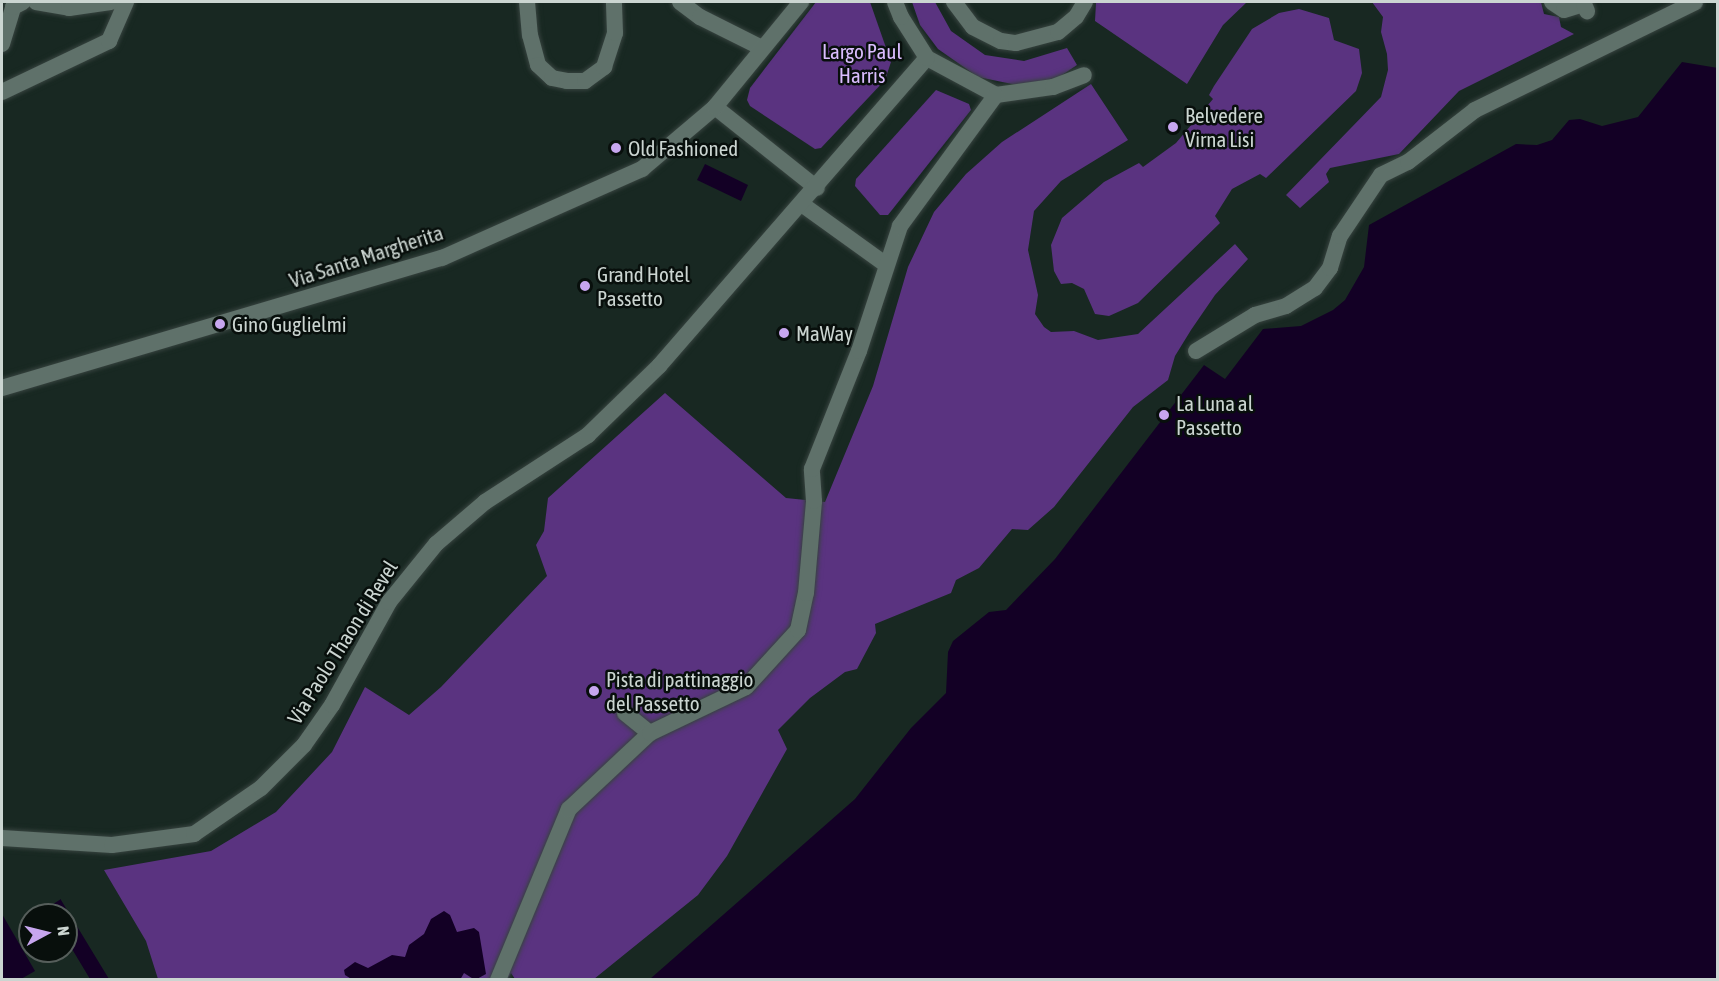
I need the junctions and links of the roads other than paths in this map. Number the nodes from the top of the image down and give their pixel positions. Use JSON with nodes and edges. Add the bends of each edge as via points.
{"nodes":[{"id":1,"x":23,"y":2,"type":"edge"},
{"id":2,"x":36,"y":2,"type":"edge"},
{"id":3,"x":111,"y":2,"type":"edge"},
{"id":4,"x":126,"y":2,"type":"edge"},
{"id":5,"x":526,"y":2,"type":"edge"},
{"id":6,"x":614,"y":2,"type":"edge"},
{"id":7,"x":680,"y":2,"type":"edge"},
{"id":8,"x":801,"y":2,"type":"edge"},
{"id":9,"x":895,"y":2,"type":"edge"},
{"id":10,"x":954,"y":2,"type":"edge"},
{"id":11,"x":1085,"y":2,"type":"edge"},
{"id":12,"x":1552,"y":2,"type":"edge"},
{"id":13,"x":1695,"y":2,"type":"edge"},
{"id":14,"x":1588,"y":6,"type":"edge"},
{"id":15,"x":2,"y":44,"type":"edge"},
{"id":16,"x":762,"y":48,"type":"junction"},
{"id":17,"x":927,"y":58,"type":"junction"},
{"id":18,"x":1084,"y":75,"type":"dead end"},
{"id":19,"x":2,"y":92,"type":"edge"},
{"id":20,"x":996,"y":95,"type":"junction"},
{"id":21,"x":716,"y":107,"type":"junction"},
{"id":22,"x":817,"y":188,"type":"junction"},
{"id":23,"x":803,"y":205,"type":"junction"},
{"id":24,"x":885,"y":264,"type":"junction"},
{"id":25,"x":1196,"y":351,"type":"dead end"},
{"id":26,"x":2,"y":388,"type":"edge"},
{"id":27,"x":625,"y":713,"type":"dead end"},
{"id":28,"x":650,"y":734,"type":"junction"},
{"id":29,"x":2,"y":838,"type":"edge"},
{"id":30,"x":498,"y":980,"type":"edge"}],
"edges":[{"from":1,"to":15,"type":"street","via":[[13,7]]},
{"from":2,"to":3,"type":"street","via":[[69,9]]},
{"from":4,"to":19,"type":"street","via":[[109,41]]},
{"from":5,"to":6,"type":"street","via":[[538,65],[552,78],[567,81],[585,81],[604,67],[615,33]]},
{"from":7,"to":16,"type":"street","via":[[700,17]]},
{"from":8,"to":16,"type":"street","name":"Via Santa Margherita"},
{"from":9,"to":17,"type":"street"},
{"from":10,"to":11,"type":"street","via":[[973,27],[1001,41],[1017,43],[1033,42],[1058,32],[1076,17]]},
{"from":12,"to":14,"type":"street","via":[[1564,10]]},
{"from":13,"to":25,"type":"street","via":[[1475,110],[1408,162],[1381,175],[1340,236],[1330,268],[1315,288],[1286,306],[1255,315]]},
{"from":16,"to":21,"type":"street","name":"Via Santa Margherita"},
{"from":17,"to":20,"type":"street"},
{"from":17,"to":22,"type":"street","name":"Via Paolo Thaon di Revel"},
{"from":18,"to":20,"type":"street","via":[[1053,87]]},
{"from":20,"to":24,"type":"street","via":[[900,226]]},
{"from":21,"to":22,"type":"street"},
{"from":21,"to":26,"type":"street","name":"Via Santa Margherita","via":[[642,170],[442,258]]},
{"from":22,"to":23,"type":"street","name":"Via Paolo Thaon di Revel"},
{"from":23,"to":24,"type":"street"},
{"from":23,"to":29,"type":"street","name":"Via Paolo Thaon di Revel","via":[[659,366],[588,435],[485,502],[436,544],[407,576],[332,705],[304,745],[261,788],[194,834],[112,845]]},
{"from":24,"to":28,"type":"street","via":[[859,351],[812,469],[814,501],[806,593],[798,630],[746,687]]},
{"from":27,"to":28,"type":"street"},
{"from":28,"to":30,"type":"street","via":[[569,809]]}]}
